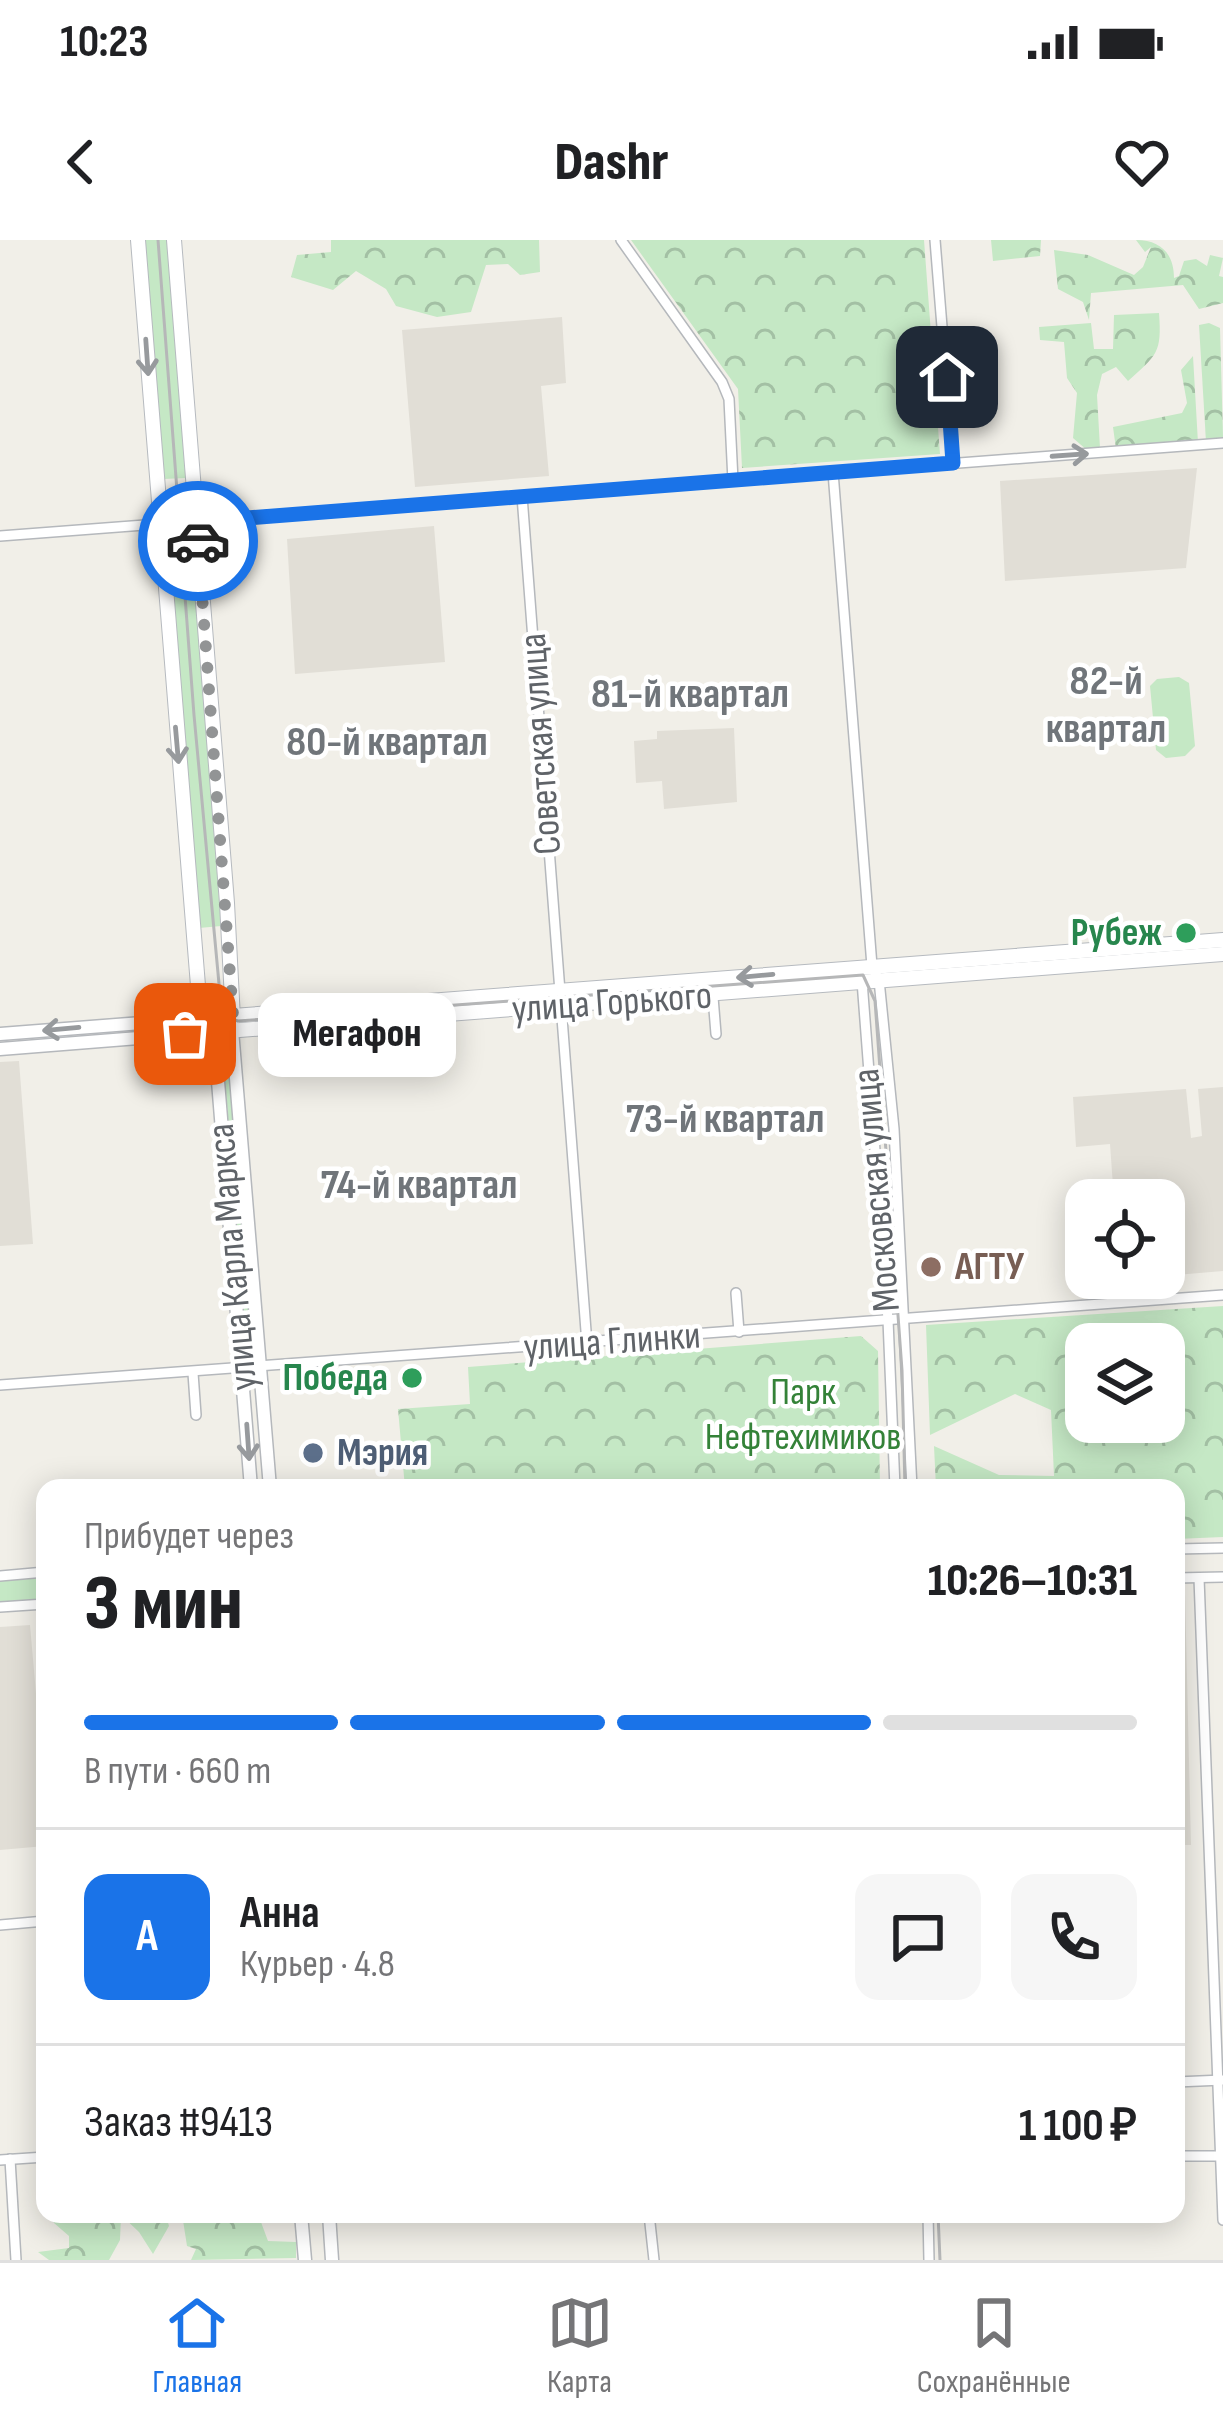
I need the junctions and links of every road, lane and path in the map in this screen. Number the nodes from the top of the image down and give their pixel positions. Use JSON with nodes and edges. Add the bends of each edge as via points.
{"nodes":[{"id":1,"x":138,"y":240,"type":"edge"},
{"id":2,"x":174,"y":240,"type":"edge"},
{"id":3,"x":621,"y":240,"type":"edge"},
{"id":4,"x":935,"y":240,"type":"edge"},
{"id":5,"x":1223,"y":443,"type":"edge"},
{"id":6,"x":953,"y":463,"type":"junction"},
{"id":7,"x":832,"y":472,"type":"junction"},
{"id":8,"x":733,"y":481,"type":"junction"},
{"id":9,"x":522,"y":496,"type":"junction"},
{"id":10,"x":196,"y":522,"type":"junction"},
{"id":11,"x":160,"y":524,"type":"junction"},
{"id":12,"x":0,"y":536,"type":"edge"},
{"id":13,"x":1223,"y":940,"type":"edge"},
{"id":14,"x":1223,"y":954,"type":"edge"},
{"id":15,"x":875,"y":973,"type":"junction"},
{"id":16,"x":862,"y":982,"type":"junction"},
{"id":17,"x":713,"y":997,"type":"junction"},
{"id":18,"x":560,"y":999,"type":"junction"},
{"id":19,"x":122,"y":1023,"type":"junction"},
{"id":20,"x":233,"y":1023,"type":"junction"},
{"id":21,"x":210,"y":1025,"type":"junction"},
{"id":22,"x":0,"y":1034,"type":"edge"},
{"id":23,"x":716,"y":1034,"type":"dead end"},
{"id":24,"x":123,"y":1039,"type":"junction"},
{"id":25,"x":0,"y":1049,"type":"edge"},
{"id":26,"x":736,"y":1293,"type":"dead end"},
{"id":27,"x":1223,"y":1295,"type":"edge"},
{"id":28,"x":905,"y":1319,"type":"junction"},
{"id":29,"x":888,"y":1320,"type":"junction"},
{"id":30,"x":739,"y":1332,"type":"junction"},
{"id":31,"x":587,"y":1344,"type":"junction"},
{"id":32,"x":259,"y":1367,"type":"junction"},
{"id":33,"x":242,"y":1368,"type":"junction"},
{"id":34,"x":193,"y":1373,"type":"junction"},
{"id":35,"x":0,"y":1385,"type":"edge"},
{"id":36,"x":196,"y":1414,"type":"dead end"},
{"id":37,"x":250,"y":1479,"type":"edge"},
{"id":38,"x":269,"y":1479,"type":"edge"},
{"id":39,"x":895,"y":1479,"type":"edge"},
{"id":40,"x":912,"y":1479,"type":"edge"},
{"id":41,"x":1223,"y":1548,"type":"edge"},
{"id":42,"x":1185,"y":1549,"type":"edge"},
{"id":43,"x":36,"y":1574,"type":"edge"},
{"id":44,"x":0,"y":1576,"type":"edge"},
{"id":45,"x":1223,"y":1577,"type":"edge"},
{"id":46,"x":1185,"y":1578,"type":"edge"},
{"id":47,"x":1199,"y":1578,"type":"junction"},
{"id":48,"x":36,"y":1605,"type":"edge"},
{"id":49,"x":0,"y":1607,"type":"edge"},
{"id":50,"x":36,"y":1923,"type":"edge"},
{"id":51,"x":0,"y":1925,"type":"edge"},
{"id":52,"x":1221,"y":2080,"type":"edge"},
{"id":53,"x":1185,"y":2082,"type":"edge"},
{"id":54,"x":1185,"y":2156,"type":"edge"},
{"id":55,"x":1221,"y":2156,"type":"edge"},
{"id":56,"x":36,"y":2158,"type":"edge"},
{"id":57,"x":5,"y":2160,"type":"edge"},
{"id":58,"x":1223,"y":2220,"type":"edge"},
{"id":59,"x":303,"y":2223,"type":"edge"},
{"id":60,"x":330,"y":2223,"type":"edge"},
{"id":61,"x":651,"y":2223,"type":"edge"},
{"id":62,"x":928,"y":2223,"type":"edge"},
{"id":63,"x":16,"y":2260,"type":"edge"},
{"id":64,"x":305,"y":2260,"type":"edge"},
{"id":65,"x":332,"y":2260,"type":"edge"},
{"id":66,"x":654,"y":2260,"type":"edge"},
{"id":67,"x":929,"y":2260,"type":"edge"}],
"edges":[{"from":1,"to":11,"type":"main road","name":"улица Карла Маркса","one_way":true},
{"from":2,"to":10,"type":"main road","name":"улица Карла Маркса"},
{"from":3,"to":8,"type":"street","via":[[722,382]]},
{"from":4,"to":6,"type":"street"},
{"from":6,"to":5,"type":"street","one_way":true},
{"from":6,"to":7,"type":"street"},
{"from":7,"to":8,"type":"street"},
{"from":7,"to":15,"type":"street","name":"Московская улица"},
{"from":8,"to":9,"type":"street"},
{"from":9,"to":10,"type":"street"},
{"from":9,"to":18,"type":"street","name":"Советская улица"},
{"from":10,"to":11,"type":"street"},
{"from":10,"to":20,"type":"main road","name":"улица Карла Маркса"},
{"from":11,"to":12,"type":"street"},
{"from":11,"to":21,"type":"main road","name":"улица Карла Маркса","one_way":true,"via":[[199,998]]},
{"from":13,"to":15,"type":"main road","name":"улица Горького"},
{"from":14,"to":15,"type":"main road","name":"улица Горького"},
{"from":15,"to":16,"type":"main road","name":"улица Горького"},
{"from":15,"to":18,"type":"main road","name":"улица Горького","one_way":true},
{"from":15,"to":28,"type":"street","name":"Московская улица"},
{"from":16,"to":17,"type":"main road","name":"улица Горького"},
{"from":16,"to":29,"type":"street","name":"Московская улица"},
{"from":17,"to":18,"type":"main road","name":"улица Горького"},
{"from":17,"to":23,"type":"street"},
{"from":18,"to":20,"type":"main road","name":"улица Горького"},
{"from":18,"to":31,"type":"street","name":"Советская улица"},
{"from":19,"to":21,"type":"street","name":"улица Горького"},
{"from":19,"to":22,"type":"street","name":"улица Горького","one_way":true},
{"from":19,"to":24,"type":"street"},
{"from":20,"to":21,"type":"main road","name":"улица Горького"},
{"from":20,"to":32,"type":"street","name":"улица Карла Маркса"},
{"from":21,"to":24,"type":"street","name":"улица Горького"},
{"from":21,"to":33,"type":"street","name":"улица Карла Маркса"},
{"from":24,"to":25,"type":"street","name":"улица Горького"},
{"from":26,"to":30,"type":"street"},
{"from":27,"to":28,"type":"street","name":"улица Глинки"},
{"from":28,"to":29,"type":"street","name":"улица Глинки"},
{"from":28,"to":40,"type":"street","name":"Московская улица"},
{"from":29,"to":30,"type":"street","name":"улица Глинки"},
{"from":29,"to":39,"type":"street","name":"Московская улица"},
{"from":30,"to":31,"type":"street","name":"улица Глинки"},
{"from":31,"to":32,"type":"street","name":"улица Глинки"},
{"from":32,"to":33,"type":"street","name":"улица Глинки"},
{"from":32,"to":38,"type":"street","name":"улица Карла Маркса"},
{"from":33,"to":34,"type":"street","name":"улица Глинки"},
{"from":33,"to":37,"type":"street","name":"улица Карла Маркса","one_way":true},
{"from":34,"to":35,"type":"street","name":"улица Глинки"},
{"from":34,"to":36,"type":"street"},
{"from":41,"to":42,"type":"street"},
{"from":43,"to":44,"type":"street"},
{"from":45,"to":47,"type":"street"},
{"from":46,"to":47,"type":"street"},
{"from":47,"to":52,"type":"street"},
{"from":48,"to":49,"type":"street"},
{"from":50,"to":51,"type":"street"},
{"from":52,"to":53,"type":"street"},
{"from":52,"to":55,"type":"street"},
{"from":54,"to":55,"type":"street"},
{"from":55,"to":58,"type":"street"},
{"from":56,"to":57,"type":"street"},
{"from":57,"to":63,"type":"street"},
{"from":59,"to":64,"type":"street"},
{"from":60,"to":65,"type":"street"},
{"from":61,"to":66,"type":"street"},
{"from":62,"to":67,"type":"street"}]}
